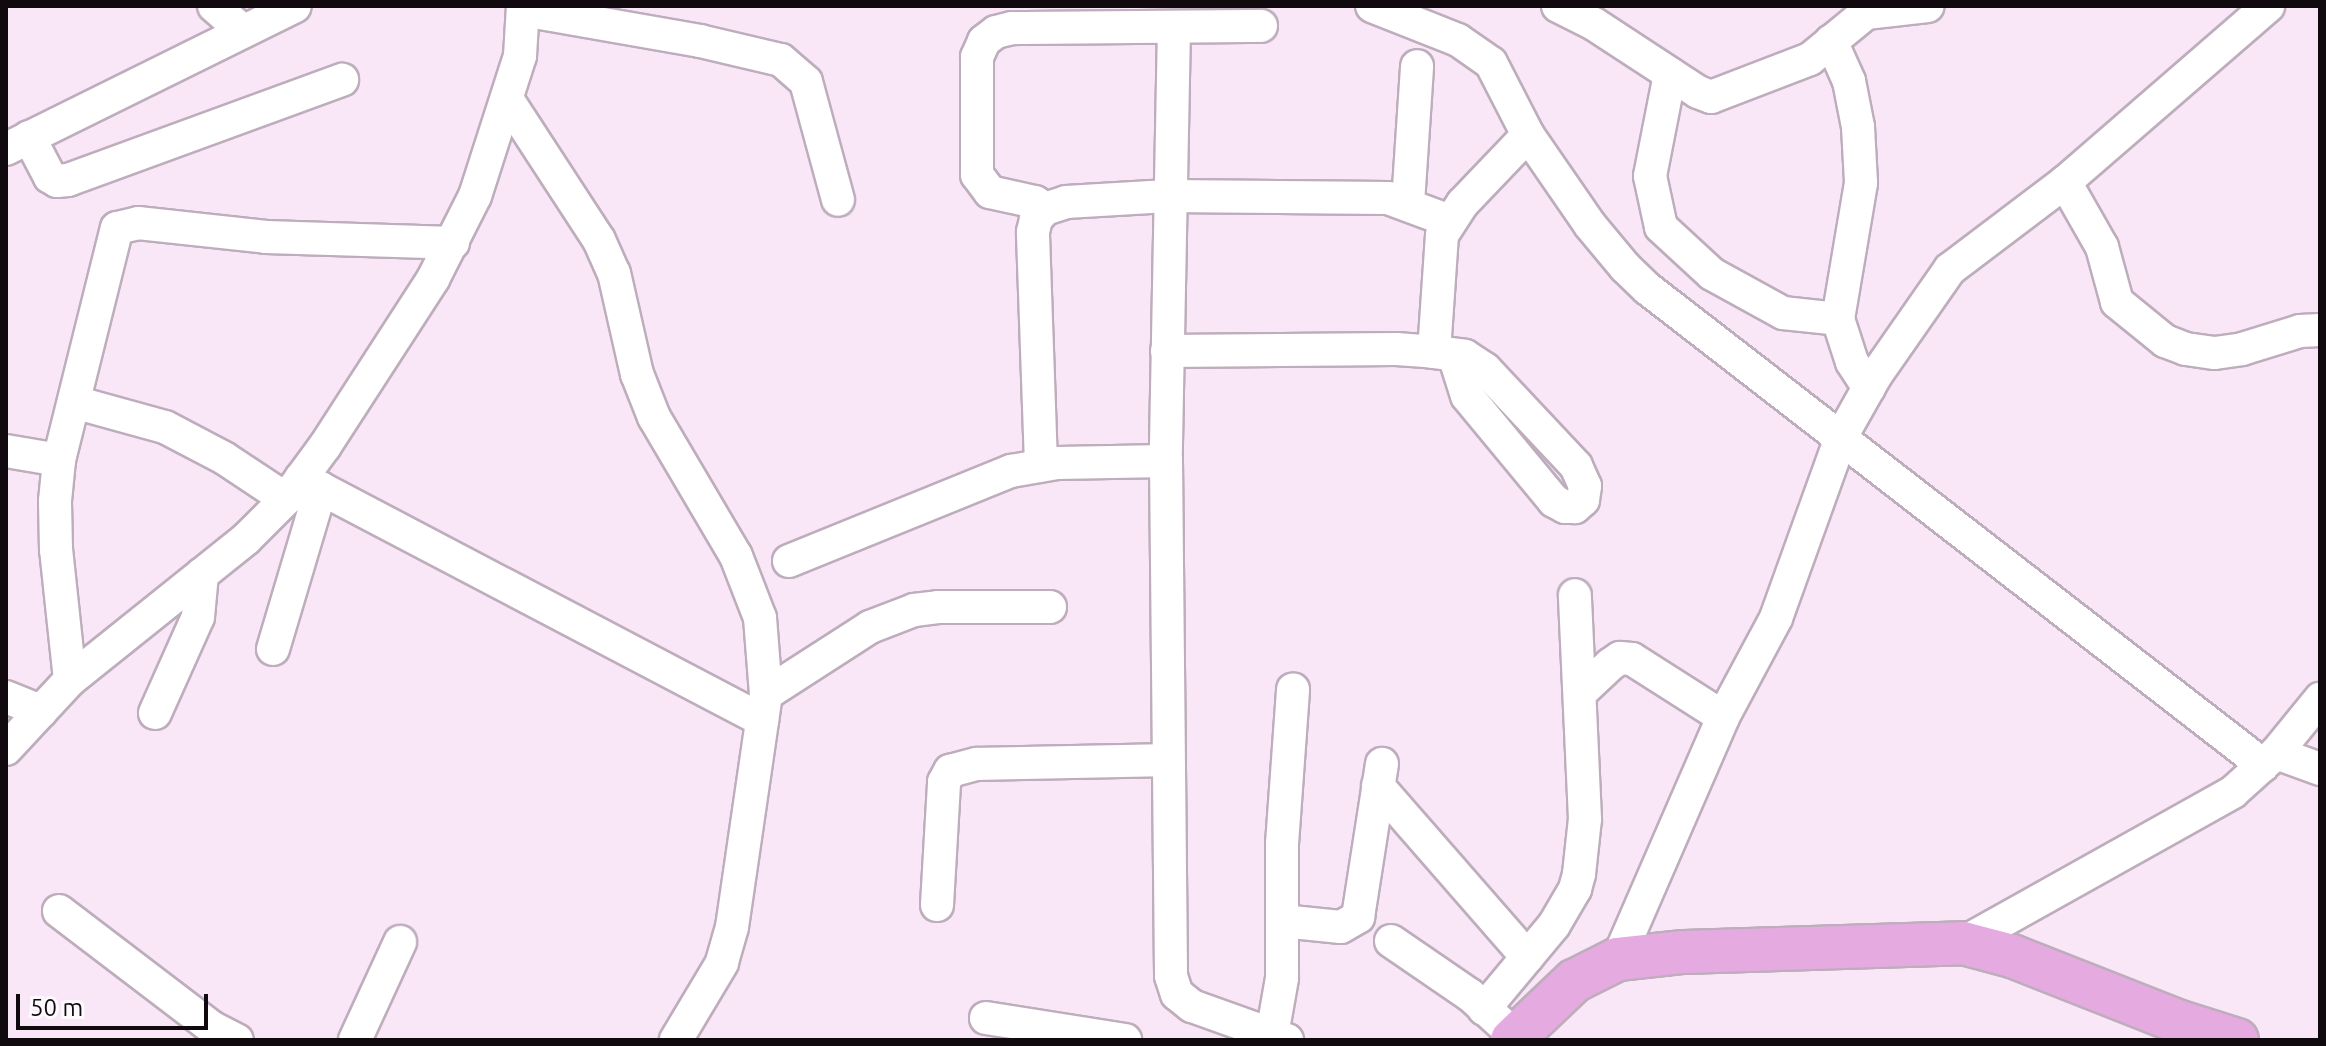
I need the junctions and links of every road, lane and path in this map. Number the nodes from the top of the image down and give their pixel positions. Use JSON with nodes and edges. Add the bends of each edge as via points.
{"nodes":[{"id":1,"x":214,"y":6,"type":"edge"},
{"id":2,"x":295,"y":6,"type":"edge"},
{"id":3,"x":1372,"y":6,"type":"edge"},
{"id":4,"x":1558,"y":6,"type":"edge"},
{"id":5,"x":1928,"y":6,"type":"edge"},
{"id":6,"x":2268,"y":6,"type":"edge"},
{"id":7,"x":523,"y":8,"type":"edge"},
{"id":8,"x":1867,"y":10,"type":"edge"},
{"id":9,"x":1261,"y":26,"type":"dead end"},
{"id":10,"x":1174,"y":27,"type":"junction"},
{"id":11,"x":243,"y":31,"type":"junction"},
{"id":12,"x":1831,"y":41,"type":"junction"},
{"id":13,"x":1417,"y":66,"type":"dead end"},
{"id":14,"x":1670,"y":74,"type":"junction"},
{"id":15,"x":342,"y":80,"type":"dead end"},
{"id":16,"x":507,"y":99,"type":"junction"},
{"id":17,"x":1528,"y":135,"type":"junction"},
{"id":18,"x":18,"y":143,"type":"edge"},
{"id":19,"x":2065,"y":182,"type":"junction"},
{"id":20,"x":1168,"y":196,"type":"junction"},
{"id":21,"x":838,"y":200,"type":"dead end"},
{"id":22,"x":1408,"y":203,"type":"junction"},
{"id":23,"x":1045,"y":209,"type":"junction"},
{"id":24,"x":1450,"y":221,"type":"junction"},
{"id":25,"x":453,"y":243,"type":"junction"},
{"id":26,"x":1838,"y":319,"type":"junction"},
{"id":27,"x":2320,"y":330,"type":"edge"},
{"id":28,"x":1167,"y":351,"type":"junction"},
{"id":29,"x":1444,"y":353,"type":"junction"},
{"id":30,"x":1869,"y":388,"type":"junction"},
{"id":31,"x":74,"y":402,"type":"junction"},
{"id":32,"x":1841,"y":437,"type":"junction"},
{"id":33,"x":6,"y":451,"type":"edge"},
{"id":34,"x":59,"y":460,"type":"junction"},
{"id":35,"x":1166,"y":461,"type":"junction"},
{"id":36,"x":1041,"y":464,"type":"junction"},
{"id":37,"x":303,"y":488,"type":"junction"},
{"id":38,"x":789,"y":561,"type":"dead end"},
{"id":39,"x":202,"y":574,"type":"junction"},
{"id":40,"x":1575,"y":595,"type":"dead end"},
{"id":41,"x":1050,"y":607,"type":"dead end"},
{"id":42,"x":273,"y":649,"type":"dead end"},
{"id":43,"x":70,"y":680,"type":"junction"},
{"id":44,"x":1293,"y":689,"type":"dead end"},
{"id":45,"x":1580,"y":693,"type":"junction"},
{"id":46,"x":6,"y":697,"type":"edge"},
{"id":47,"x":2320,"y":699,"type":"edge"},
{"id":48,"x":764,"y":707,"type":"junction"},
{"id":49,"x":41,"y":711,"type":"junction"},
{"id":50,"x":155,"y":713,"type":"dead end"},
{"id":51,"x":1723,"y":717,"type":"junction"},
{"id":52,"x":6,"y":749,"type":"edge"},
{"id":53,"x":2270,"y":759,"type":"junction"},
{"id":54,"x":1168,"y":760,"type":"junction"},
{"id":55,"x":2320,"y":769,"type":"edge"},
{"id":56,"x":937,"y":905,"type":"dead end"},
{"id":57,"x":59,"y":911,"type":"dead end"},
{"id":58,"x":1282,"y":921,"type":"junction"},
{"id":59,"x":1391,"y":941,"type":"dead end"},
{"id":60,"x":400,"y":942,"type":"dead end"},
{"id":61,"x":1963,"y":943,"type":"junction"},
{"id":62,"x":1527,"y":957,"type":"junction"},
{"id":63,"x":1618,"y":959,"type":"junction"},
{"id":64,"x":1484,"y":1009,"type":"junction"},
{"id":65,"x":986,"y":1018,"type":"dead end"},
{"id":66,"x":1280,"y":1037,"type":"edge"},
{"id":67,"x":1513,"y":1039,"type":"edge"},
{"id":68,"x":237,"y":1040,"type":"edge"},
{"id":69,"x":355,"y":1040,"type":"edge"},
{"id":70,"x":676,"y":1040,"type":"edge"},
{"id":71,"x":1125,"y":1040,"type":"edge"},
{"id":72,"x":2237,"y":1040,"type":"edge"}],
"edges":[{"from":1,"to":11,"type":"street"},
{"from":2,"to":11,"type":"street"},
{"from":3,"to":17,"type":"street","via":[[1475,50],[1491,63]]},
{"from":4,"to":14,"type":"street"},
{"from":5,"to":8,"type":"street"},
{"from":6,"to":19,"type":"street"},
{"from":7,"to":16,"type":"street","via":[[520,56]]},
{"from":7,"to":21,"type":"street","via":[[781,60],[806,82]]},
{"from":8,"to":12,"type":"street"},
{"from":9,"to":10,"type":"street"},
{"from":10,"to":20,"type":"street"},
{"from":10,"to":23,"type":"street","via":[[1012,28],[984,41],[977,57],[977,175],[990,192]]},
{"from":11,"to":18,"type":"street"},
{"from":12,"to":14,"type":"street","via":[[1810,59],[1711,97]]},
{"from":12,"to":26,"type":"street","via":[[1849,81],[1861,183]]},
{"from":13,"to":22,"type":"street"},
{"from":14,"to":26,"type":"street","via":[[1650,176],[1661,227],[1712,274],[1783,313]]},
{"from":15,"to":18,"type":"street","via":[[68,180],[50,177]]},
{"from":16,"to":25,"type":"street","via":[[475,196]]},
{"from":16,"to":48,"type":"street","via":[[599,240],[614,273],[637,374],[654,417],[749,583],[760,618]]},
{"from":17,"to":24,"type":"street"},
{"from":17,"to":32,"type":"street","via":[[1625,267]]},
{"from":19,"to":27,"type":"street","via":[[2102,247],[2117,302],[2165,341],[2215,353]]},
{"from":19,"to":30,"type":"street","via":[[1950,269]]},
{"from":20,"to":22,"type":"street","via":[[1388,198]]},
{"from":20,"to":23,"type":"street","via":[[1066,202]]},
{"from":20,"to":28,"type":"street"},
{"from":22,"to":24,"type":"street"},
{"from":23,"to":36,"type":"street","via":[[1033,232]]},
{"from":24,"to":29,"type":"street","via":[[1442,235]]},
{"from":25,"to":31,"type":"street","via":[[266,237],[125,224],[113,238]]},
{"from":25,"to":37,"type":"street"},
{"from":26,"to":30,"type":"street","via":[[1852,362]]},
{"from":28,"to":29,"type":"street"},
{"from":28,"to":35,"type":"street"},
{"from":29,"to":29,"type":"street","via":[[1474,360],[1485,369],[1576,466],[1585,486],[1583,500],[1575,507],[1554,501],[1467,396]]},
{"from":30,"to":32,"type":"street"},
{"from":31,"to":34,"type":"street"},
{"from":31,"to":37,"type":"street","via":[[165,427]]},
{"from":32,"to":51,"type":"street","via":[[1776,618]]},
{"from":32,"to":53,"type":"street"},
{"from":33,"to":34,"type":"street"},
{"from":34,"to":43,"type":"street","via":[[56,550]]},
{"from":35,"to":36,"type":"street"},
{"from":35,"to":54,"type":"street"},
{"from":36,"to":38,"type":"street","via":[[1011,471]]},
{"from":37,"to":39,"type":"street"},
{"from":37,"to":42,"type":"street"},
{"from":37,"to":48,"type":"street"},
{"from":39,"to":43,"type":"street"},
{"from":39,"to":50,"type":"street","via":[[198,617]]},
{"from":40,"to":45,"type":"street"},
{"from":41,"to":48,"type":"street","via":[[914,610],[870,627]]},
{"from":43,"to":49,"type":"street"},
{"from":44,"to":58,"type":"street"},
{"from":45,"to":51,"type":"street","via":[[1620,658],[1632,659]]},
{"from":45,"to":62,"type":"street","via":[[1585,830],[1579,874],[1566,906]]},
{"from":46,"to":49,"type":"street"},
{"from":47,"to":53,"type":"street"},
{"from":48,"to":70,"type":"street","via":[[732,927],[722,963]]},
{"from":49,"to":52,"type":"street"},
{"from":51,"to":63,"type":"street"},
{"from":53,"to":55,"type":"street"},
{"from":53,"to":61,"type":"street","via":[[2233,792]]},
{"from":54,"to":56,"type":"street","via":[[977,764],[950,771],[944,782]]},
{"from":54,"to":66,"type":"street","via":[[1171,976],[1177,994],[1192,1006]]},
{"from":57,"to":68,"type":"street","via":[[211,1027]]},
{"from":58,"to":62,"type":"street","via":[[1341,927],[1358,917],[1380,775]]},
{"from":58,"to":66,"type":"street"},
{"from":59,"to":64,"type":"street"},
{"from":60,"to":69,"type":"street"},
{"from":61,"to":63,"type":"main road"},
{"from":61,"to":72,"type":"main road","via":[[2012,956]]},
{"from":62,"to":64,"type":"street"},
{"from":63,"to":67,"type":"main road","via":[[1574,981]]},
{"from":64,"to":67,"type":"street"},
{"from":65,"to":71,"type":"street"}]}
